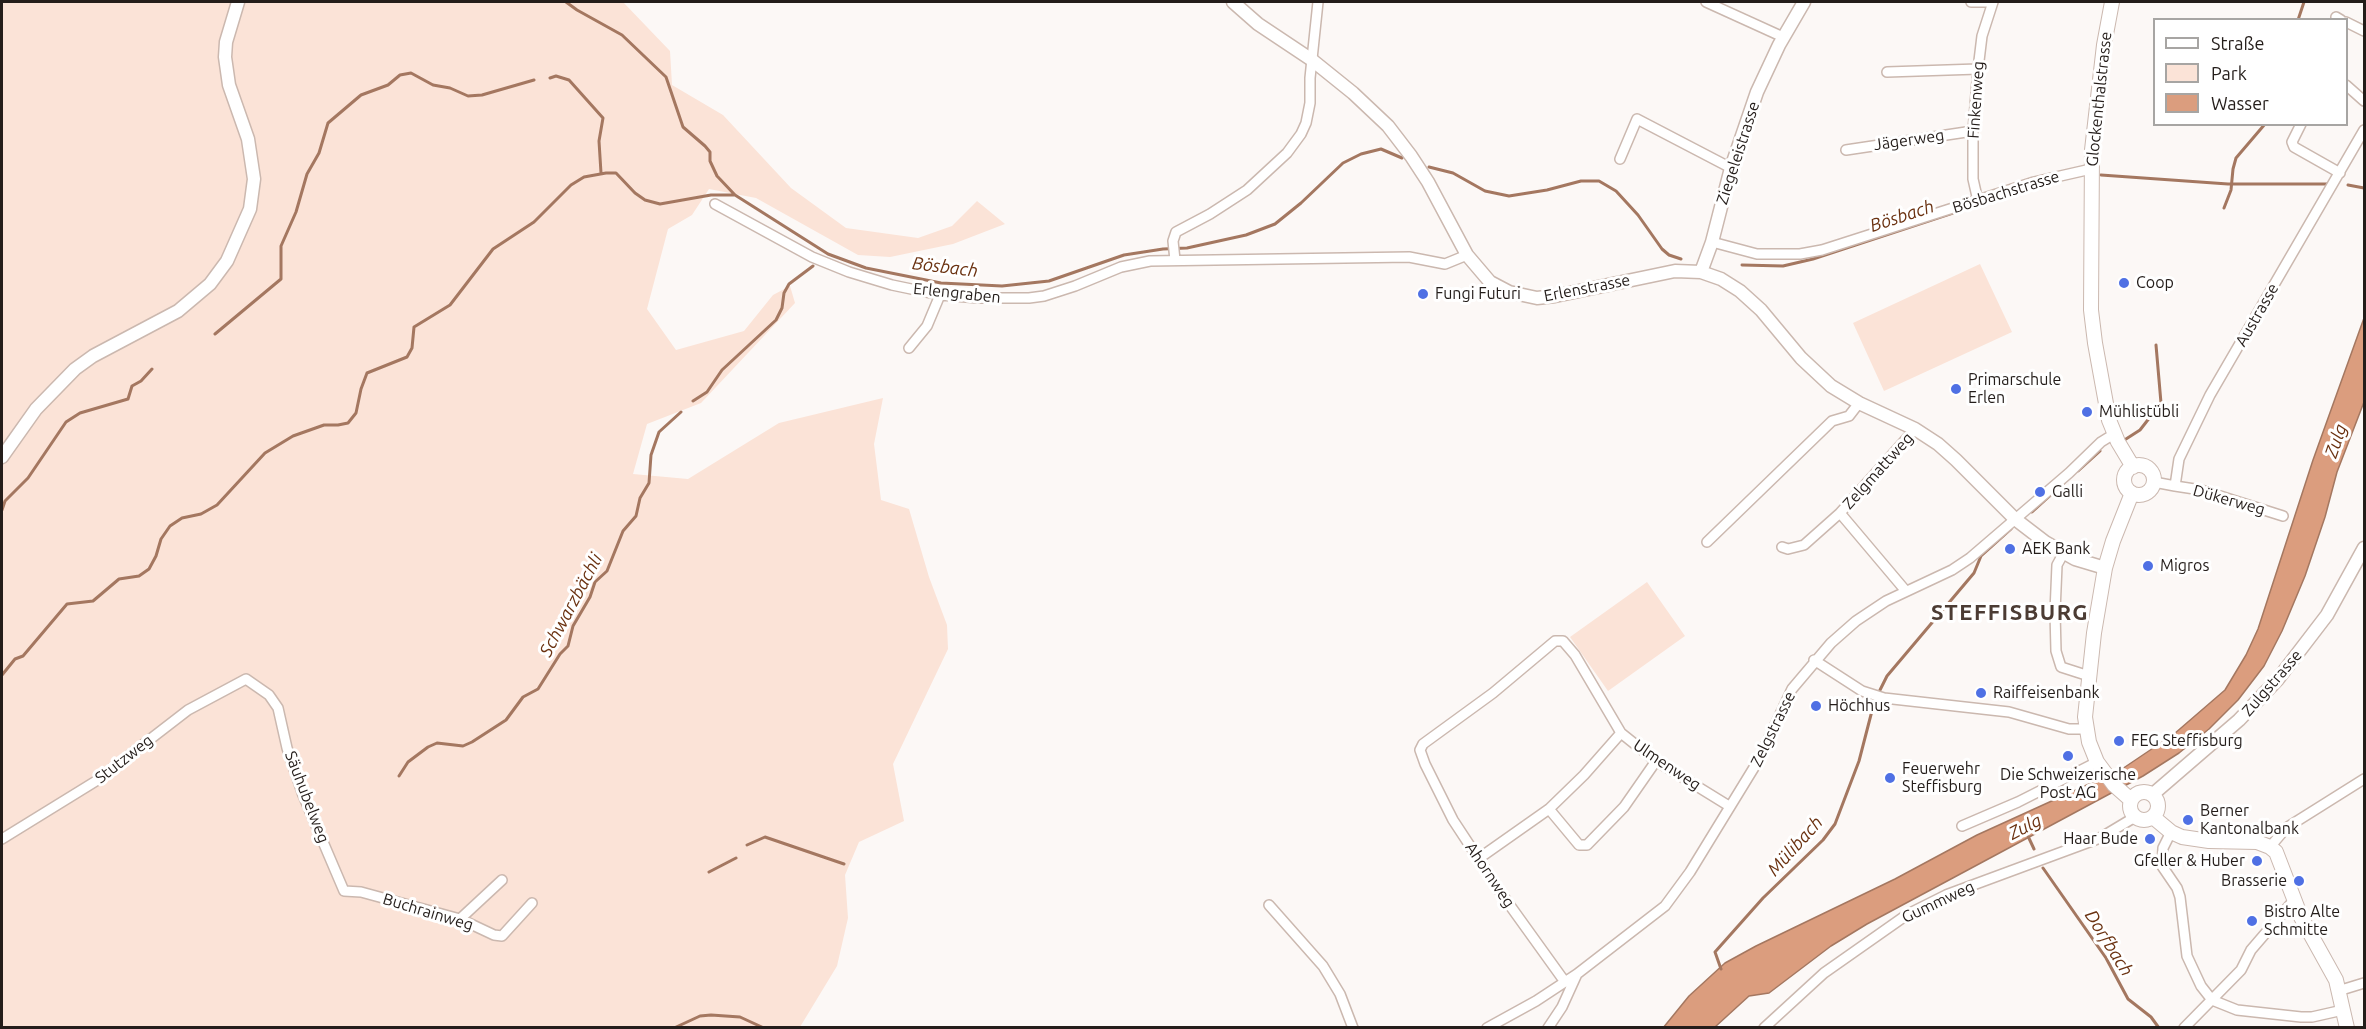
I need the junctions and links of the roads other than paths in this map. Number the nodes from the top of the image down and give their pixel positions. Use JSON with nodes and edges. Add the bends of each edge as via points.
{"nodes":[{"id":1,"x":238,"y":2,"type":"edge"},
{"id":2,"x":1233,"y":2,"type":"edge"},
{"id":3,"x":1318,"y":2,"type":"edge"},
{"id":4,"x":1706,"y":2,"type":"edge"},
{"id":5,"x":1804,"y":2,"type":"edge"},
{"id":6,"x":1971,"y":2,"type":"edge"},
{"id":7,"x":1993,"y":2,"type":"edge"},
{"id":8,"x":2112,"y":2,"type":"edge"},
{"id":9,"x":2348,"y":23,"type":"edge"},
{"id":10,"x":2364,"y":31,"type":"edge"},
{"id":11,"x":1783,"y":37,"type":"junction"},
{"id":12,"x":1312,"y":60,"type":"junction"},
{"id":13,"x":1978,"y":69,"type":"junction"},
{"id":14,"x":1887,"y":72,"type":"dead end"},
{"id":15,"x":2348,"y":87,"type":"edge"},
{"id":16,"x":2364,"y":100,"type":"edge"},
{"id":17,"x":2300,"y":126,"type":"edge"},
{"id":18,"x":2364,"y":130,"type":"edge"},
{"id":19,"x":1973,"y":131,"type":"junction"},
{"id":20,"x":2360,"y":147,"type":"edge"},
{"id":21,"x":1846,"y":150,"type":"dead end"},
{"id":22,"x":1620,"y":159,"type":"dead end"},
{"id":23,"x":1731,"y":168,"type":"junction"},
{"id":24,"x":2091,"y":169,"type":"junction"},
{"id":25,"x":2340,"y":173,"type":"junction"},
{"id":26,"x":1978,"y":201,"type":"junction"},
{"id":27,"x":715,"y":204,"type":"dead end"},
{"id":28,"x":1712,"y":242,"type":"junction"},
{"id":29,"x":1467,"y":255,"type":"junction"},
{"id":30,"x":1174,"y":256,"type":"junction"},
{"id":31,"x":1701,"y":272,"type":"junction"},
{"id":32,"x":940,"y":295,"type":"junction"},
{"id":33,"x":909,"y":348,"type":"dead end"},
{"id":34,"x":1859,"y":403,"type":"junction"},
{"id":35,"x":1915,"y":429,"type":"junction"},
{"id":36,"x":2114,"y":434,"type":"junction"},
{"id":37,"x":2,"y":457,"type":"edge"},
{"id":38,"x":2133,"y":466,"type":"junction"},
{"id":39,"x":2154,"y":482,"type":"junction"},
{"id":40,"x":2175,"y":486,"type":"junction"},
{"id":41,"x":2132,"y":494,"type":"junction"},
{"id":42,"x":1840,"y":513,"type":"junction"},
{"id":43,"x":2283,"y":516,"type":"dead end"},
{"id":44,"x":2015,"y":519,"type":"junction"},
{"id":45,"x":1707,"y":542,"type":"dead end"},
{"id":46,"x":1782,"y":547,"type":"dead end"},
{"id":47,"x":2364,"y":548,"type":"edge"},
{"id":48,"x":2063,"y":554,"type":"junction"},
{"id":49,"x":2105,"y":568,"type":"junction"},
{"id":50,"x":1905,"y":590,"type":"junction"},
{"id":51,"x":1814,"y":660,"type":"junction"},
{"id":52,"x":2089,"y":675,"type":"junction"},
{"id":53,"x":246,"y":679,"type":"joint"},
{"id":54,"x":2086,"y":729,"type":"junction"},
{"id":55,"x":1621,"y":733,"type":"junction"},
{"id":56,"x":1656,"y":761,"type":"junction"},
{"id":57,"x":1425,"y":764,"type":"joint"},
{"id":58,"x":2099,"y":765,"type":"junction"},
{"id":59,"x":2364,"y":779,"type":"edge"},
{"id":60,"x":2152,"y":795,"type":"junction"},
{"id":61,"x":2132,"y":800,"type":"junction"},
{"id":62,"x":1729,"y":806,"type":"junction"},
{"id":63,"x":1549,"y":808,"type":"junction"},
{"id":64,"x":2135,"y":817,"type":"junction"},
{"id":65,"x":2153,"y":817,"type":"junction"},
{"id":66,"x":1962,"y":826,"type":"dead end"},
{"id":67,"x":2171,"y":832,"type":"junction"},
{"id":68,"x":2,"y":839,"type":"edge"},
{"id":69,"x":2270,"y":847,"type":"junction"},
{"id":70,"x":1478,"y":859,"type":"junction"},
{"id":71,"x":502,"y":880,"type":"dead end"},
{"id":72,"x":344,"y":891,"type":"joint"},
{"id":73,"x":2294,"y":900,"type":"junction"},
{"id":74,"x":532,"y":903,"type":"dead end"},
{"id":75,"x":1269,"y":905,"type":"dead end"},
{"id":76,"x":460,"y":919,"type":"junction"},
{"id":77,"x":1577,"y":974,"type":"junction"},
{"id":78,"x":1565,"y":982,"type":"junction"},
{"id":79,"x":2364,"y":983,"type":"edge"},
{"id":80,"x":2338,"y":991,"type":"junction"},
{"id":81,"x":2212,"y":1000,"type":"junction"},
{"id":82,"x":2343,"y":1010,"type":"junction"},
{"id":83,"x":1353,"y":1028,"type":"edge"},
{"id":84,"x":1487,"y":1028,"type":"edge"},
{"id":85,"x":1548,"y":1028,"type":"edge"},
{"id":86,"x":1764,"y":1028,"type":"edge"},
{"id":87,"x":2184,"y":1028,"type":"edge"},
{"id":88,"x":2347,"y":1028,"type":"edge"}],
"edges":[{"from":1,"to":37,"type":"street","via":[[225,57],[229,85],[248,139],[254,179],[250,209],[226,261],[210,284],[178,311],[75,369],[36,409]]},
{"from":2,"to":12,"type":"street","name":"Erlenstrasse"},
{"from":3,"to":12,"type":"street"},
{"from":4,"to":11,"type":"street"},
{"from":5,"to":11,"type":"street","name":"Ziegeleistrasse"},
{"from":6,"to":7,"type":"street"},
{"from":7,"to":13,"type":"street","name":"Finkenweg","via":[[1982,36]]},
{"from":8,"to":24,"type":"main road","name":"Glockenthalstrasse"},
{"from":9,"to":10,"type":"street"},
{"from":11,"to":23,"type":"street","name":"Ziegeleistrasse","via":[[1765,72]]},
{"from":12,"to":29,"type":"street","name":"Erlenstrasse","via":[[1371,109],[1397,137],[1428,182]]},
{"from":12,"to":30,"type":"street","via":[[1309,113],[1295,144],[1247,190],[1179,229],[1174,235]]},
{"from":13,"to":14,"type":"street"},
{"from":13,"to":19,"type":"street","name":"Finkenweg"},
{"from":15,"to":16,"type":"street"},
{"from":17,"to":25,"type":"street","via":[[2292,142],[2294,147]]},
{"from":18,"to":20,"type":"street","name":"Austrasse"},
{"from":19,"to":21,"type":"street","name":"Jägerweg"},
{"from":19,"to":26,"type":"street","name":"Finkenweg"},
{"from":20,"to":25,"type":"street","name":"Austrasse"},
{"from":22,"to":23,"type":"street","via":[[1637,119]]},
{"from":23,"to":28,"type":"street","name":"Ziegeleistrasse"},
{"from":24,"to":26,"type":"street","name":"Bösbachstrasse","via":[[2034,182]]},
{"from":24,"to":36,"type":"main road","name":"Glockenthalstrasse","via":[[2095,343]]},
{"from":25,"to":40,"type":"street","name":"Austrasse","via":[[2210,395],[2179,459]]},
{"from":26,"to":28,"type":"street","name":"Bösbachstrasse","via":[[1800,254],[1757,254]]},
{"from":27,"to":32,"type":"street","name":"Erlengraben","via":[[834,266],[868,279]]},
{"from":28,"to":31,"type":"street","name":"Ziegeleistrasse"},
{"from":29,"to":30,"type":"street","via":[[1445,264],[1409,256]]},
{"from":29,"to":31,"type":"street","name":"Erlenstrasse","via":[[1490,282],[1509,292],[1537,298],[1661,273]]},
{"from":30,"to":32,"type":"street","name":"Erlengraben","via":[[1136,263],[1059,292],[1029,298]]},
{"from":31,"to":34,"type":"street","name":"Erlenstrasse","via":[[1721,279],[1752,301],[1808,366]]},
{"from":32,"to":33,"type":"street","via":[[927,326]]},
{"from":34,"to":35,"type":"street","name":"Erlenstrasse"},
{"from":34,"to":45,"type":"street","via":[[1849,416],[1832,422]]},
{"from":35,"to":42,"type":"street","name":"Zelgmattweg"},
{"from":35,"to":44,"type":"street","name":"Erlenstrasse","via":[[1956,460]]},
{"from":36,"to":38,"type":"main road","name":"Glockenthalstrasse"},
{"from":36,"to":44,"type":"street","name":"Zelgstrasse"},
{"from":38,"to":39,"type":"main road","via":[[2148,468]]},
{"from":38,"to":41,"type":"main road","via":[[2124,480]]},
{"from":39,"to":40,"type":"street"},
{"from":39,"to":41,"type":"main road","via":[[2146,494]]},
{"from":40,"to":43,"type":"street","name":"Dükerweg","via":[[2201,490]]},
{"from":41,"to":49,"type":"main road"},
{"from":42,"to":46,"type":"street","name":"Zelgmattweg","via":[[1804,545]]},
{"from":42,"to":50,"type":"street","name":"Zelgmattweg"},
{"from":44,"to":48,"type":"street","name":"Erlenstrasse"},
{"from":44,"to":50,"type":"street","name":"Zelgstrasse","via":[[1965,563]]},
{"from":47,"to":60,"type":"street","name":"Zulgstrasse","via":[[2327,615],[2278,679],[2239,720]]},
{"from":48,"to":49,"type":"street","name":"Erlenstrasse"},
{"from":48,"to":52,"type":"street","via":[[2057,565],[2056,651],[2061,668]]},
{"from":49,"to":52,"type":"main road"},
{"from":50,"to":51,"type":"street","name":"Zelgstrasse","via":[[1856,621]]},
{"from":51,"to":54,"type":"street","via":[[1862,691],[1884,698],[2009,712],[2069,729]]},
{"from":51,"to":62,"type":"street","name":"Zelgstrasse","via":[[1792,689],[1758,761]]},
{"from":52,"to":54,"type":"main road"},
{"from":53,"to":68,"type":"street","name":"Stutzweg","via":[[188,710],[96,781]]},
{"from":53,"to":72,"type":"street","name":"Säuhubelweg","via":[[269,694],[278,708],[303,795]]},
{"from":54,"to":58,"type":"main road"},
{"from":55,"to":56,"type":"street","name":"Ulmenweg"},
{"from":55,"to":57,"type":"street","name":"Ulmenweg","via":[[1575,655],[1563,641],[1555,641],[1423,744],[1420,750]]},
{"from":55,"to":63,"type":"street"},
{"from":56,"to":62,"type":"street","name":"Ulmenweg"},
{"from":56,"to":63,"type":"street","via":[[1624,807],[1587,844],[1579,845]]},
{"from":57,"to":70,"type":"street","name":"Ahornweg"},
{"from":58,"to":61,"type":"main road"},
{"from":58,"to":66,"type":"street"},
{"from":59,"to":69,"type":"street","via":[[2286,828]]},
{"from":60,"to":61,"type":"main road","via":[[2139,793]]},
{"from":60,"to":65,"type":"main road","via":[[2158,804]]},
{"from":61,"to":64,"type":"main road","via":[[2130,807]]},
{"from":62,"to":77,"type":"street","name":"Zelgstrasse","via":[[1665,906]]},
{"from":63,"to":70,"type":"street"},
{"from":64,"to":65,"type":"main road"},
{"from":64,"to":86,"type":"street","name":"Gummweg","via":[[2100,838],[1946,895],[1908,914],[1824,973]]},
{"from":65,"to":67,"type":"main road"},
{"from":67,"to":69,"type":"main road","via":[[2188,839]]},
{"from":67,"to":81,"type":"street","via":[[2163,848],[2162,866],[2180,897],[2187,956]]},
{"from":69,"to":73,"type":"main road","via":[[2278,856]]},
{"from":70,"to":78,"type":"street","name":"Ahornweg"},
{"from":71,"to":76,"type":"street"},
{"from":72,"to":76,"type":"street","name":"Buchrainweg","via":[[361,892]]},
{"from":73,"to":80,"type":"main road","via":[[2332,971]]},
{"from":73,"to":81,"type":"street","via":[[2251,950],[2241,970]]},
{"from":74,"to":76,"type":"street","name":"Buchrainweg","via":[[502,936]]},
{"from":75,"to":83,"type":"street","via":[[1323,966],[1340,994]]},
{"from":77,"to":78,"type":"street","name":"Zelgstrasse"},
{"from":77,"to":85,"type":"street","via":[[1563,1007]]},
{"from":78,"to":84,"type":"street","name":"Zelgstrasse"},
{"from":79,"to":80,"type":"street"},
{"from":80,"to":82,"type":"main road"},
{"from":81,"to":82,"type":"street","via":[[2237,1011],[2301,1017]]},
{"from":81,"to":87,"type":"street"},
{"from":82,"to":88,"type":"main road"}]}
